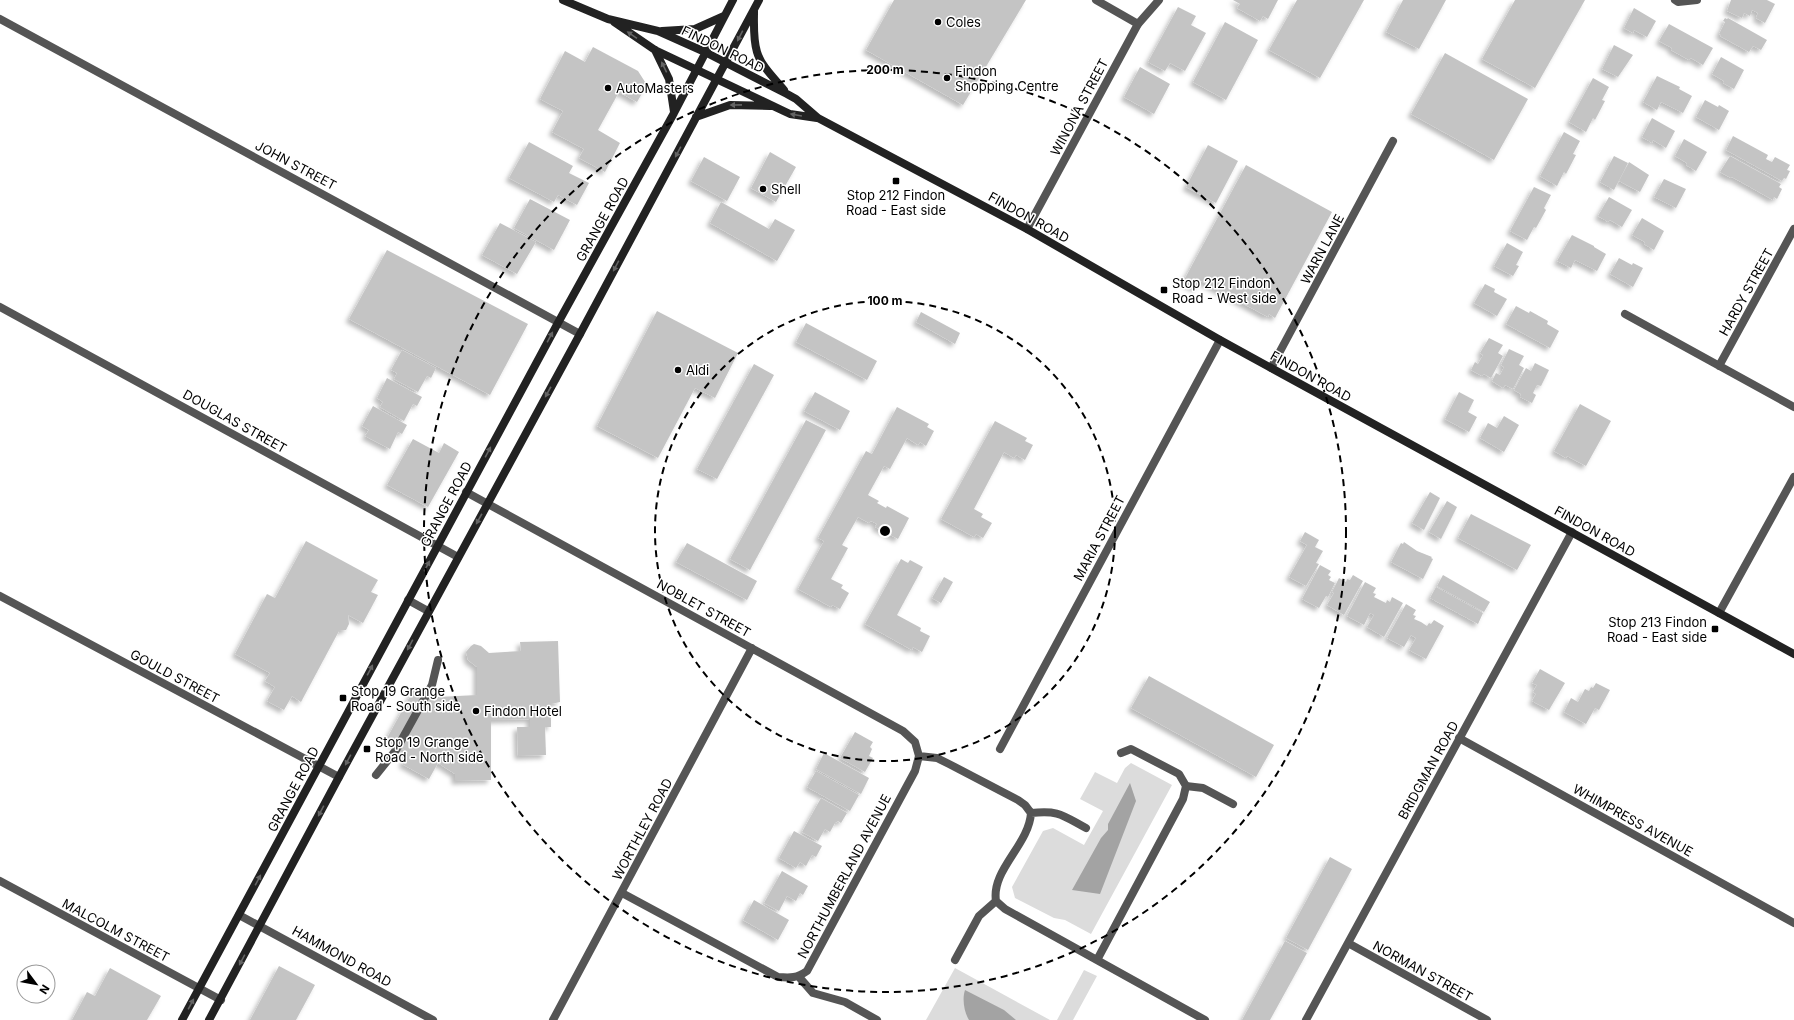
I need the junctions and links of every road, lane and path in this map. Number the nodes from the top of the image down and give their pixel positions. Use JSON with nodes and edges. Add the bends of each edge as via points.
{"nodes":[{"id":1,"x":563,"y":0,"type":"edge"},
{"id":2,"x":733,"y":0,"type":"edge"},
{"id":3,"x":759,"y":0,"type":"edge"},
{"id":4,"x":1096,"y":0,"type":"edge"},
{"id":5,"x":1159,"y":0,"type":"edge"},
{"id":6,"x":1675,"y":0,"type":"edge"},
{"id":7,"x":1697,"y":0,"type":"edge"},
{"id":8,"x":754,"y":9,"type":"junction"},
{"id":9,"x":724,"y":16,"type":"junction"},
{"id":10,"x":0,"y":19,"type":"edge"},
{"id":11,"x":608,"y":19,"type":"junction"},
{"id":12,"x":1138,"y":24,"type":"junction"},
{"id":13,"x":658,"y":31,"type":"junction"},
{"id":14,"x":655,"y":50,"type":"junction"},
{"id":15,"x":705,"y":52,"type":"junction"},
{"id":16,"x":726,"y":63,"type":"junction"},
{"id":17,"x":696,"y":69,"type":"junction"},
{"id":18,"x":717,"y":78,"type":"junction"},
{"id":19,"x":787,"y":94,"type":"junction"},
{"id":20,"x":775,"y":107,"type":"junction"},
{"id":21,"x":674,"y":113,"type":"junction"},
{"id":22,"x":696,"y":117,"type":"junction"},
{"id":23,"x":818,"y":118,"type":"junction"},
{"id":24,"x":1393,"y":141,"type":"dead end"},
{"id":25,"x":1027,"y":229,"type":"junction"},
{"id":26,"x":1794,"y":229,"type":"edge"},
{"id":27,"x":0,"y":307,"type":"edge"},
{"id":28,"x":1625,"y":314,"type":"dead end"},
{"id":29,"x":559,"y":321,"type":"junction"},
{"id":30,"x":580,"y":334,"type":"junction"},
{"id":31,"x":1220,"y":340,"type":"junction"},
{"id":32,"x":1719,"y":366,"type":"junction"},
{"id":33,"x":1271,"y":368,"type":"junction"},
{"id":34,"x":1794,"y":407,"type":"edge"},
{"id":35,"x":1794,"y":477,"type":"edge"},
{"id":36,"x":466,"y":492,"type":"junction"},
{"id":37,"x":488,"y":504,"type":"junction"},
{"id":38,"x":1572,"y":532,"type":"junction"},
{"id":39,"x":438,"y":546,"type":"junction"},
{"id":40,"x":458,"y":557,"type":"junction"},
{"id":41,"x":0,"y":596,"type":"edge"},
{"id":42,"x":408,"y":600,"type":"junction"},
{"id":43,"x":428,"y":611,"type":"junction"},
{"id":44,"x":1719,"y":613,"type":"junction"},
{"id":45,"x":752,"y":648,"type":"junction"},
{"id":46,"x":1794,"y":654,"type":"edge"},
{"id":47,"x":438,"y":660,"type":"dead end"},
{"id":48,"x":1460,"y":738,"type":"junction"},
{"id":49,"x":1000,"y":748,"type":"dead end"},
{"id":50,"x":1121,"y":753,"type":"dead end"},
{"id":51,"x":919,"y":756,"type":"junction"},
{"id":52,"x":318,"y":766,"type":"junction"},
{"id":53,"x":376,"y":775,"type":"dead end"},
{"id":54,"x":339,"y":777,"type":"junction"},
{"id":55,"x":1186,"y":786,"type":"junction"},
{"id":56,"x":1234,"y":804,"type":"dead end"},
{"id":57,"x":1031,"y":813,"type":"junction"},
{"id":58,"x":1086,"y":828,"type":"dead end"},
{"id":59,"x":0,"y":881,"type":"edge"},
{"id":60,"x":622,"y":893,"type":"junction"},
{"id":61,"x":996,"y":901,"type":"junction"},
{"id":62,"x":239,"y":915,"type":"junction"},
{"id":63,"x":1794,"y":923,"type":"edge"},
{"id":64,"x":260,"y":925,"type":"junction"},
{"id":65,"x":1348,"y":943,"type":"junction"},
{"id":66,"x":955,"y":960,"type":"dead end"},
{"id":67,"x":1097,"y":960,"type":"junction"},
{"id":68,"x":799,"y":977,"type":"junction"},
{"id":69,"x":199,"y":989,"type":"junction"},
{"id":70,"x":220,"y":1000,"type":"junction"},
{"id":71,"x":182,"y":1020,"type":"edge"},
{"id":72,"x":209,"y":1020,"type":"edge"},
{"id":73,"x":434,"y":1020,"type":"edge"},
{"id":74,"x":553,"y":1020,"type":"edge"},
{"id":75,"x":877,"y":1020,"type":"edge"},
{"id":76,"x":1205,"y":1020,"type":"edge"},
{"id":77,"x":1306,"y":1020,"type":"edge"},
{"id":78,"x":1487,"y":1020,"type":"edge"}],
"edges":[{"from":1,"to":11,"type":"main road","name":"FINDON ROAD"},
{"from":2,"to":9,"type":"main road","name":"GRANGE ROAD"},
{"from":3,"to":8,"type":"main road"},
{"from":4,"to":12,"type":"street"},
{"from":5,"to":12,"type":"street","name":"WINONA STREET"},
{"from":6,"to":7,"type":"street"},
{"from":8,"to":16,"type":"main road","one_way":true},
{"from":8,"to":19,"type":"main road","via":[[757,53]]},
{"from":9,"to":13,"type":"main road","via":[[695,29]]},
{"from":9,"to":15,"type":"main road","name":"GRANGE ROAD"},
{"from":10,"to":29,"type":"street","name":"JOHN STREET"},
{"from":11,"to":13,"type":"main road","name":"FINDON ROAD"},
{"from":14,"to":11,"type":"main road","name":"FINDON ROAD","one_way":true},
{"from":12,"to":25,"type":"street","name":"WINONA STREET"},
{"from":13,"to":15,"type":"main road","name":"FINDON ROAD"},
{"from":14,"to":17,"type":"main road","name":"FINDON ROAD"},
{"from":21,"to":14,"type":"main road","one_way":true,"via":[[669,79]]},
{"from":15,"to":16,"type":"main road","name":"FINDON ROAD"},
{"from":15,"to":17,"type":"main road","name":"GRANGE ROAD"},
{"from":16,"to":18,"type":"main road"},
{"from":16,"to":19,"type":"main road","name":"FINDON ROAD"},
{"from":17,"to":18,"type":"main road","name":"FINDON ROAD"},
{"from":17,"to":21,"type":"main road","name":"GRANGE ROAD"},
{"from":18,"to":20,"type":"main road","name":"FINDON ROAD"},
{"from":18,"to":22,"type":"main road"},
{"from":19,"to":23,"type":"main road","name":"FINDON ROAD"},
{"from":20,"to":22,"type":"main road","one_way":true,"via":[[730,105]]},
{"from":23,"to":20,"type":"main road","name":"FINDON ROAD","one_way":true,"via":[[790,114]]},
{"from":21,"to":29,"type":"main road","name":"GRANGE ROAD"},
{"from":22,"to":30,"type":"main road","one_way":true},
{"from":23,"to":25,"type":"main road","name":"FINDON ROAD"},
{"from":24,"to":33,"type":"street","name":"WARN LANE"},
{"from":25,"to":31,"type":"main road","name":"FINDON ROAD"},
{"from":26,"to":32,"type":"street","name":"HARDY STREET"},
{"from":27,"to":39,"type":"street","name":"DOUGLAS STREET"},
{"from":28,"to":32,"type":"street"},
{"from":29,"to":30,"type":"street","name":"JOHN STREET"},
{"from":36,"to":29,"type":"main road","name":"GRANGE ROAD","one_way":true},
{"from":30,"to":37,"type":"main road","one_way":true},
{"from":31,"to":33,"type":"main road","name":"FINDON ROAD"},
{"from":31,"to":49,"type":"street","name":"MARIA STREET"},
{"from":32,"to":34,"type":"street"},
{"from":33,"to":38,"type":"main road","name":"FINDON ROAD"},
{"from":35,"to":44,"type":"street"},
{"from":36,"to":37,"type":"street","name":"NOBLET STREET"},
{"from":36,"to":39,"type":"main road","name":"GRANGE ROAD"},
{"from":37,"to":40,"type":"main road","one_way":true},
{"from":37,"to":45,"type":"street","name":"NOBLET STREET"},
{"from":38,"to":44,"type":"main road","name":"FINDON ROAD"},
{"from":38,"to":48,"type":"street","name":"BRIDGMAN ROAD"},
{"from":39,"to":40,"type":"street","name":"DOUGLAS STREET"},
{"from":42,"to":39,"type":"main road","name":"GRANGE ROAD","one_way":true},
{"from":40,"to":43,"type":"main road"},
{"from":41,"to":52,"type":"street","name":"GOULD STREET"},
{"from":42,"to":43,"type":"street"},
{"from":52,"to":42,"type":"main road","name":"GRANGE ROAD","one_way":true},
{"from":43,"to":54,"type":"main road","one_way":true},
{"from":44,"to":46,"type":"main road","name":"FINDON ROAD"},
{"from":45,"to":51,"type":"street","name":"NOBLET STREET","via":[[903,731],[915,742]]},
{"from":45,"to":60,"type":"street","name":"WORTHLEY ROAD"},
{"from":47,"to":53,"type":"street","via":[[432,685],[396,750]]},
{"from":48,"to":63,"type":"street","name":"WHIMPRESS AVENUE"},
{"from":48,"to":65,"type":"street","name":"BRIDGMAN ROAD"},
{"from":50,"to":55,"type":"street","via":[[1131,749],[1179,774]]},
{"from":51,"to":57,"type":"street","via":[[937,758],[949,764],[1018,800]]},
{"from":51,"to":68,"type":"street","name":"NORTHUMBERLAND AVENUE","via":[[915,771],[807,971]]},
{"from":52,"to":54,"type":"street","name":"GOULD STREET"},
{"from":62,"to":52,"type":"main road","name":"GRANGE ROAD","one_way":true},
{"from":54,"to":64,"type":"main road","one_way":true},
{"from":55,"to":56,"type":"street","via":[[1203,788]]},
{"from":55,"to":67,"type":"street","via":[[1183,799]]},
{"from":57,"to":58,"type":"street","via":[[1057,812]]},
{"from":57,"to":61,"type":"street","via":[[1029,827],[998,882]]},
{"from":59,"to":69,"type":"street","name":"MALCOLM STREET"},
{"from":60,"to":68,"type":"street","name":"NORTHUMBERLAND AVENUE","via":[[778,977]]},
{"from":60,"to":74,"type":"street","name":"WORTHLEY ROAD"},
{"from":61,"to":66,"type":"street","via":[[979,916]]},
{"from":61,"to":67,"type":"street","via":[[1005,909]]},
{"from":62,"to":64,"type":"street","name":"HAMMOND ROAD"},
{"from":62,"to":69,"type":"main road","name":"GRANGE ROAD"},
{"from":64,"to":70,"type":"main road","one_way":true},
{"from":64,"to":73,"type":"street","name":"HAMMOND ROAD"},
{"from":65,"to":77,"type":"street","name":"BRIDGMAN ROAD"},
{"from":65,"to":78,"type":"street","name":"NORMAN STREET"},
{"from":67,"to":76,"type":"street"},
{"from":68,"to":75,"type":"street","via":[[813,993],[845,1002]]},
{"from":69,"to":70,"type":"street","name":"MALCOLM STREET"},
{"from":71,"to":69,"type":"main road","name":"GRANGE ROAD","one_way":true},
{"from":70,"to":72,"type":"main road"}]}
